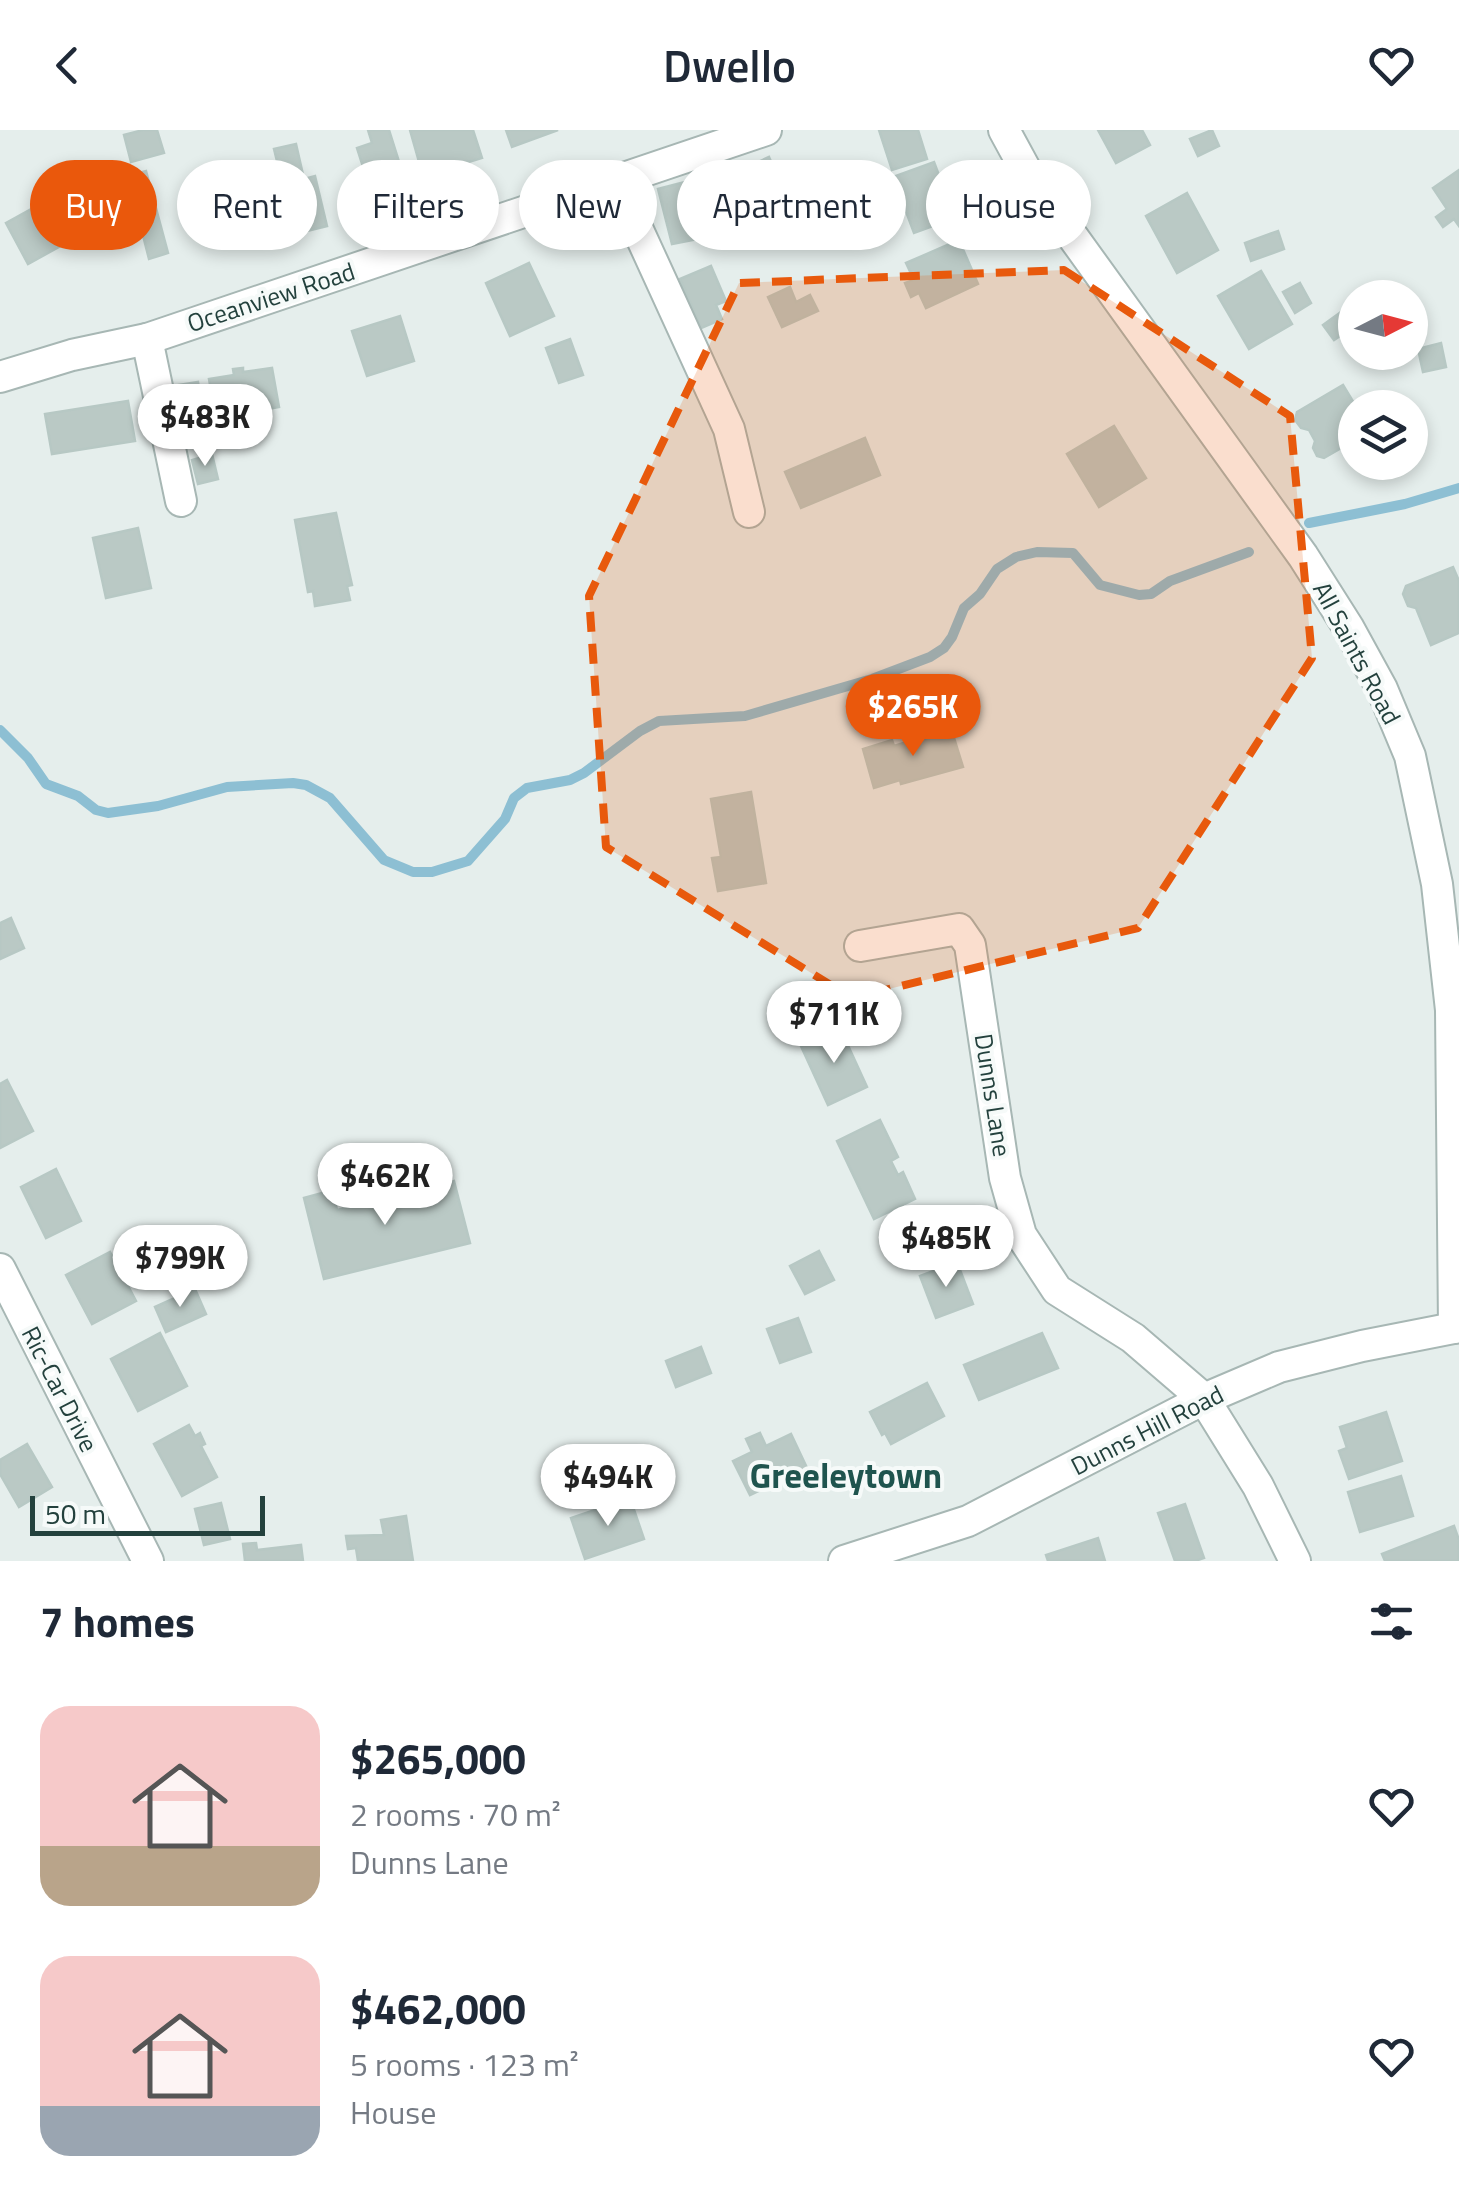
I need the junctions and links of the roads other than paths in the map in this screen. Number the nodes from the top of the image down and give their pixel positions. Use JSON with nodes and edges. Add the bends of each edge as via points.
{"nodes":[{"id":1,"x":766,"y":130,"type":"edge"},
{"id":2,"x":1004,"y":130,"type":"edge"},
{"id":3,"x":657,"y":168,"type":"edge"},
{"id":4,"x":519,"y":214,"type":"edge"},
{"id":5,"x":647,"y":250,"type":"edge"},
{"id":6,"x":147,"y":339,"type":"junction"},
{"id":7,"x":0,"y":377,"type":"edge"},
{"id":8,"x":181,"y":501,"type":"dead end"},
{"id":9,"x":750,"y":512,"type":"dead end"},
{"id":10,"x":860,"y":946,"type":"dead end"},
{"id":11,"x":0,"y":1269,"type":"edge"},
{"id":12,"x":1456,"y":1327,"type":"edge"},
{"id":13,"x":1204,"y":1399,"type":"junction"},
{"id":14,"x":148,"y":1561,"type":"edge"},
{"id":15,"x":844,"y":1561,"type":"edge"},
{"id":16,"x":1295,"y":1561,"type":"edge"}],
"edges":[{"from":1,"to":3,"type":"street","name":"Oceanview Road"},
{"from":2,"to":12,"type":"street","name":"All Saints Road","via":[[1028,176],[1304,556],[1382,689],[1410,756],[1437,884],[1451,1010]]},
{"from":4,"to":6,"type":"street","name":"Oceanview Road"},
{"from":5,"to":9,"type":"street","via":[[729,429]]},
{"from":6,"to":7,"type":"street","name":"Oceanview Road"},
{"from":6,"to":8,"type":"street"},
{"from":10,"to":13,"type":"street","name":"Dunns Lane","via":[[959,929],[970,945],[1021,1235],[1057,1290],[1133,1338]]},
{"from":11,"to":14,"type":"street","name":"Ric-Car Drive"},
{"from":12,"to":13,"type":"street","name":"Dunns Hill Road","via":[[1279,1367]]},
{"from":13,"to":15,"type":"street","name":"Dunns Hill Road","via":[[968,1521]]},
{"from":13,"to":16,"type":"street"}]}
